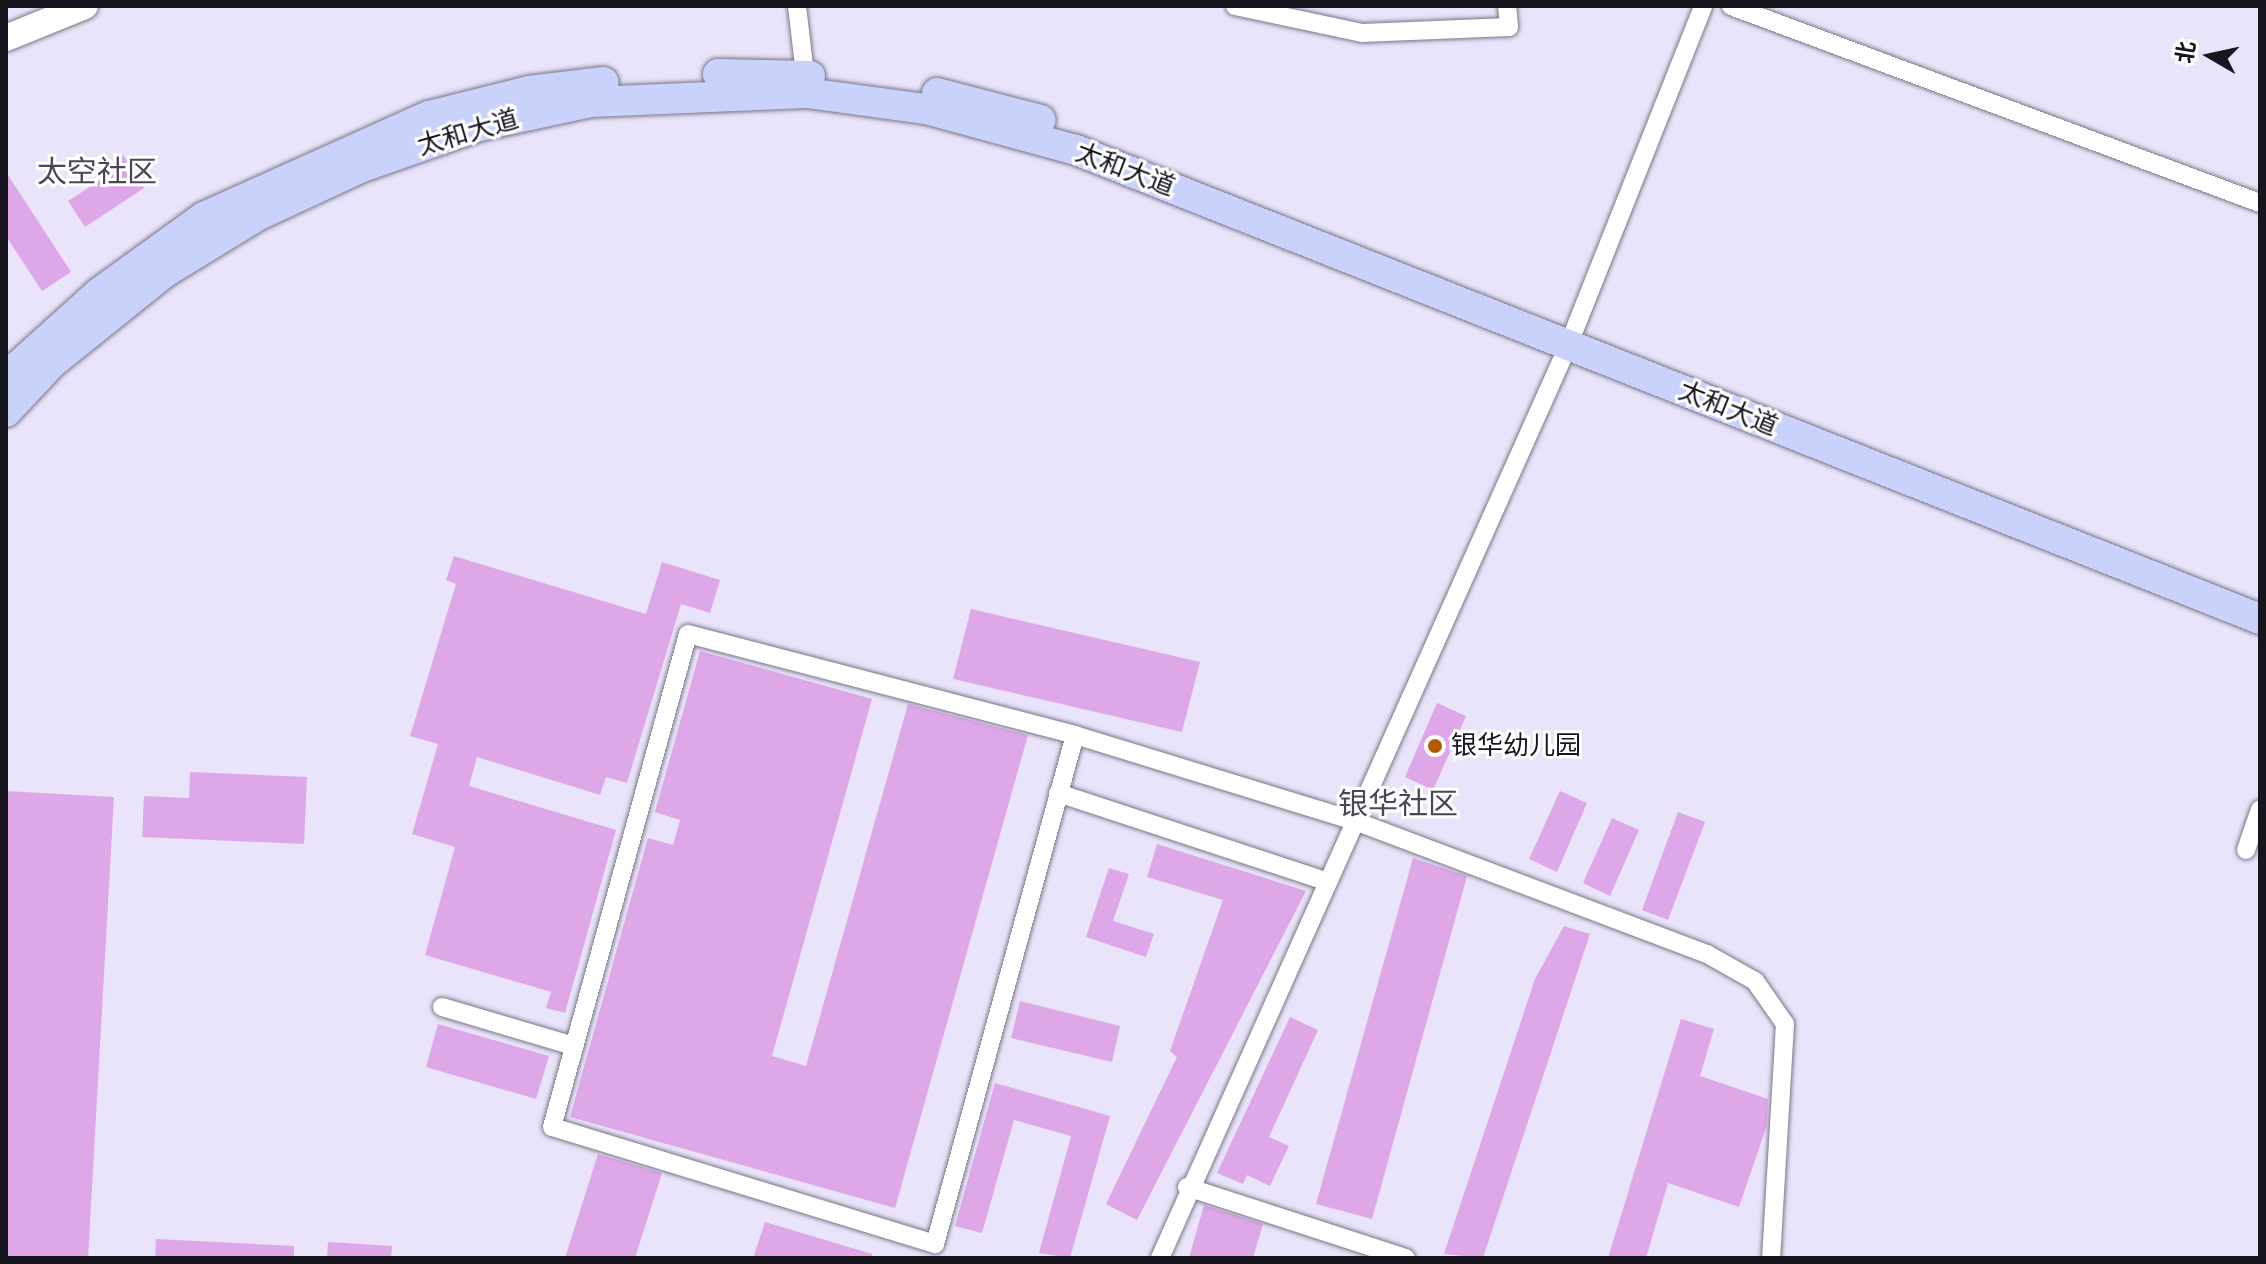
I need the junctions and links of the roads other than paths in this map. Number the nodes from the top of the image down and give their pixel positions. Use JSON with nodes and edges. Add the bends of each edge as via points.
{"nodes":[{"id":1,"x":35,"y":6,"type":"edge"},
{"id":2,"x":85,"y":6,"type":"edge"},
{"id":3,"x":797,"y":6,"type":"edge"},
{"id":4,"x":1235,"y":6,"type":"edge"},
{"id":5,"x":1507,"y":6,"type":"edge"},
{"id":6,"x":1703,"y":6,"type":"edge"},
{"id":7,"x":1731,"y":6,"type":"edge"},
{"id":8,"x":6,"y":19,"type":"edge"},
{"id":9,"x":6,"y":38,"type":"edge"},
{"id":10,"x":806,"y":84,"type":"junction"},
{"id":11,"x":2260,"y":203,"type":"edge"},
{"id":12,"x":1572,"y":337,"type":"junction"},
{"id":13,"x":6,"y":377,"type":"edge"},
{"id":14,"x":6,"y":412,"type":"edge"},
{"id":15,"x":2260,"y":600,"type":"edge"},
{"id":16,"x":2260,"y":619,"type":"edge"},
{"id":17,"x":1075,"y":735,"type":"junction"},
{"id":18,"x":1058,"y":793,"type":"junction"},
{"id":19,"x":2260,"y":809,"type":"edge"},
{"id":20,"x":1355,"y":821,"type":"junction"},
{"id":21,"x":2246,"y":850,"type":"dead end"},
{"id":22,"x":1328,"y":882,"type":"junction"},
{"id":23,"x":442,"y":1007,"type":"dead end"},
{"id":24,"x":574,"y":1046,"type":"junction"},
{"id":25,"x":1187,"y":1187,"type":"junction"},
{"id":26,"x":1160,"y":1258,"type":"edge"},
{"id":27,"x":1406,"y":1258,"type":"edge"},
{"id":28,"x":1771,"y":1258,"type":"edge"}],
"edges":[{"from":1,"to":8,"type":"street"},
{"from":2,"to":9,"type":"street"},
{"from":3,"to":10,"type":"street"},
{"from":4,"to":5,"type":"street","via":[[1362,33],[1509,27]]},
{"from":6,"to":12,"type":"street"},
{"from":7,"to":11,"type":"street"},
{"from":10,"to":12,"type":"main road","name":"太和大道","via":[[986,103],[1088,136]]},
{"from":10,"to":13,"type":"main road","name":"太和大道","via":[[647,77],[529,91],[429,116],[204,217],[99,293]]},
{"from":10,"to":14,"type":"main road","name":"太和大道","via":[[591,102],[479,126],[362,167],[257,216],[164,273],[52,363]]},
{"from":12,"to":15,"type":"main road","name":"太和大道"},
{"from":12,"to":16,"type":"main road","name":"太和大道"},
{"from":12,"to":20,"type":"street"},
{"from":17,"to":18,"type":"street"},
{"from":17,"to":20,"type":"street"},
{"from":17,"to":24,"type":"street","via":[[688,634]]},
{"from":18,"to":22,"type":"street"},
{"from":18,"to":24,"type":"street","via":[[935,1244],[552,1127]]},
{"from":19,"to":21,"type":"street"},
{"from":20,"to":22,"type":"street"},
{"from":20,"to":28,"type":"street","via":[[1707,954],[1755,981],[1785,1024]]},
{"from":22,"to":25,"type":"street"},
{"from":23,"to":24,"type":"street"},
{"from":25,"to":26,"type":"street"},
{"from":25,"to":27,"type":"street"}]}
